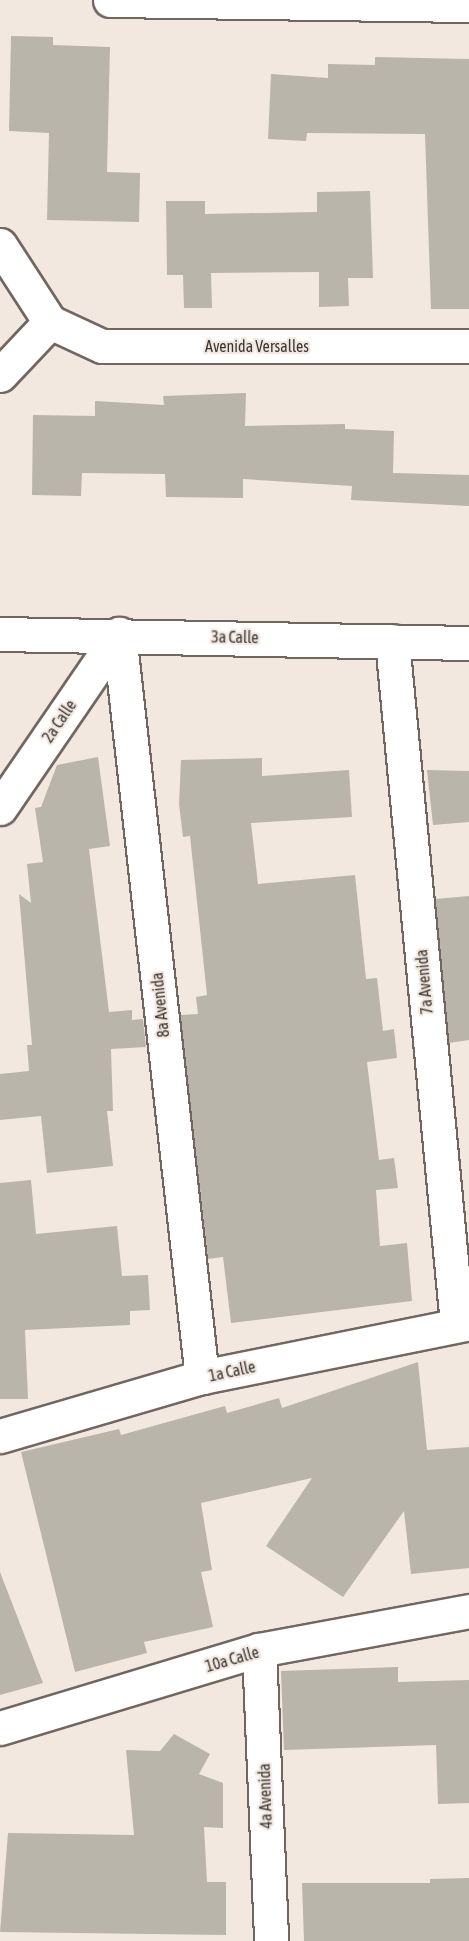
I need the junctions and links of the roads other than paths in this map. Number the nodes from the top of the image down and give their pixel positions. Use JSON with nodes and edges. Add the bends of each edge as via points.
{"nodes":[{"id":1,"x":110,"y":0,"type":"edge"},
{"id":2,"x":469,"y":5,"type":"edge"},
{"id":3,"x":0,"y":245,"type":"edge"},
{"id":4,"x":50,"y":322,"type":"junction"},
{"id":5,"x":469,"y":346,"type":"edge"},
{"id":6,"x":0,"y":375,"type":"edge"},
{"id":7,"x":0,"y":634,"type":"edge"},
{"id":8,"x":119,"y":634,"type":"junction"},
{"id":9,"x":392,"y":640,"type":"junction"},
{"id":10,"x":469,"y":642,"type":"edge"},
{"id":11,"x":0,"y":808,"type":"edge"},
{"id":12,"x":463,"y":1323,"type":"edge"},
{"id":13,"x":202,"y":1377,"type":"junction"},
{"id":14,"x":0,"y":1436,"type":"edge"},
{"id":15,"x":469,"y":1611,"type":"edge"},
{"id":16,"x":259,"y":1650,"type":"junction"},
{"id":17,"x":0,"y":1728,"type":"edge"},
{"id":18,"x":271,"y":1941,"type":"edge"}],
"edges":[{"from":1,"to":2,"type":"street"},
{"from":3,"to":4,"type":"street"},
{"from":4,"to":5,"type":"street","name":"Avenida Versalles","via":[[102,345]]},
{"from":4,"to":6,"type":"street"},
{"from":7,"to":8,"type":"street","name":"3a Calle"},
{"from":8,"to":9,"type":"street","name":"3a Calle"},
{"from":8,"to":11,"type":"street","name":"2a Calle"},
{"from":8,"to":13,"type":"street","name":"8a Avenida"},
{"from":9,"to":10,"type":"street","name":"3a Calle"},
{"from":9,"to":12,"type":"street","name":"7a Avenida"},
{"from":12,"to":13,"type":"street","name":"1a Calle"},
{"from":13,"to":14,"type":"street","name":"1a Calle"},
{"from":15,"to":16,"type":"street","name":"10a Calle"},
{"from":16,"to":17,"type":"street","name":"10a Calle"},
{"from":16,"to":18,"type":"street","name":"4a Avenida"}]}
